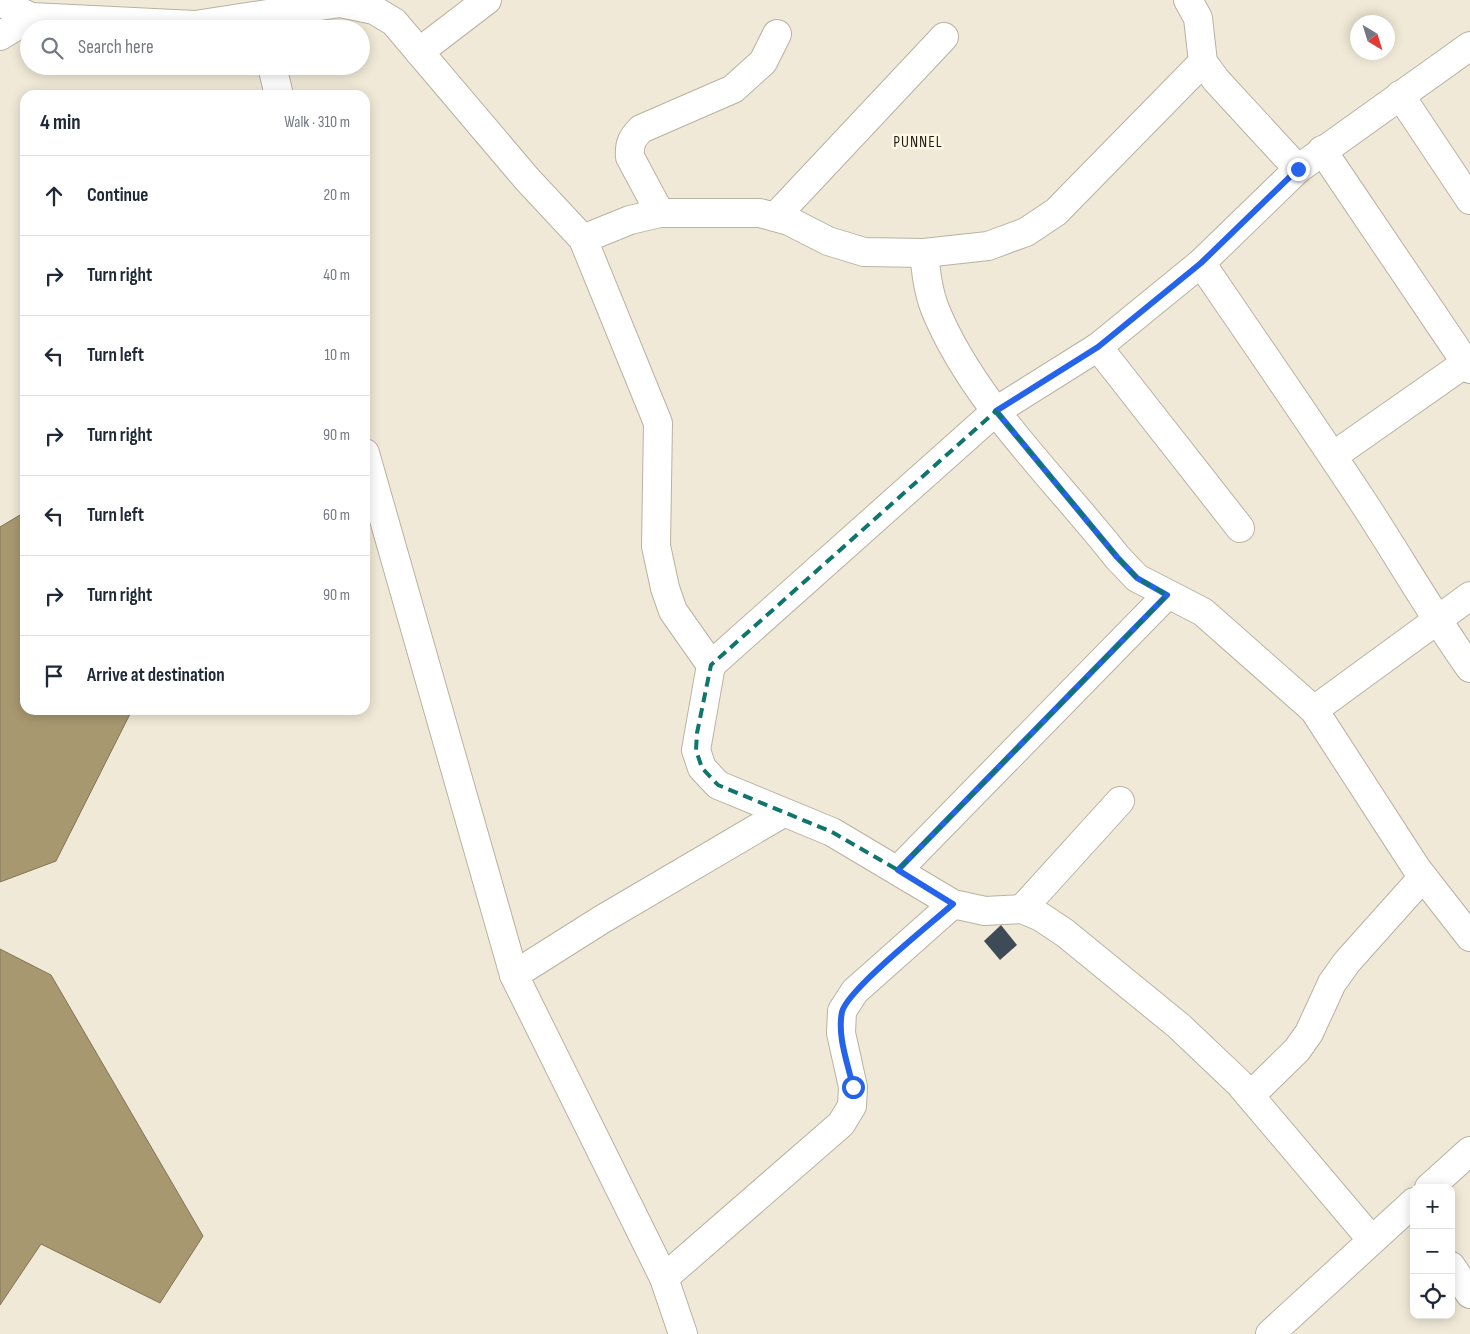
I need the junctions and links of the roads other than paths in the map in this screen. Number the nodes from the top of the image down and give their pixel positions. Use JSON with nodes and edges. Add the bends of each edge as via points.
{"nodes":[{"id":1,"x":487,"y":0,"type":"edge"},
{"id":2,"x":1188,"y":0,"type":"edge"},
{"id":3,"x":4,"y":2,"type":"edge"},
{"id":4,"x":259,"y":14,"type":"edge"},
{"id":5,"x":31,"y":17,"type":"junction"},
{"id":6,"x":26,"y":20,"type":"edge"},
{"id":7,"x":101,"y":20,"type":"edge"},
{"id":8,"x":221,"y":20,"type":"edge"},
{"id":9,"x":20,"y":24,"type":"edge"},
{"id":10,"x":777,"y":34,"type":"dead end"},
{"id":11,"x":0,"y":36,"type":"edge"},
{"id":12,"x":944,"y":37,"type":"dead end"},
{"id":13,"x":1470,"y":46,"type":"edge"},
{"id":14,"x":419,"y":52,"type":"junction"},
{"id":15,"x":1203,"y":62,"type":"junction"},
{"id":16,"x":274,"y":75,"type":"edge"},
{"id":17,"x":277,"y":90,"type":"edge"},
{"id":18,"x":1400,"y":94,"type":"junction"},
{"id":19,"x":1322,"y":150,"type":"junction"},
{"id":20,"x":1298,"y":169,"type":"junction"},
{"id":21,"x":1470,"y":200,"type":"edge"},
{"id":22,"x":660,"y":213,"type":"junction"},
{"id":23,"x":775,"y":217,"type":"junction"},
{"id":24,"x":583,"y":239,"type":"junction"},
{"id":25,"x":924,"y":253,"type":"junction"},
{"id":26,"x":1201,"y":263,"type":"junction"},
{"id":27,"x":1098,"y":347,"type":"junction"},
{"id":28,"x":1469,"y":364,"type":"edge"},
{"id":29,"x":996,"y":411,"type":"junction"},
{"id":30,"x":1333,"y":456,"type":"junction"},
{"id":31,"x":370,"y":471,"type":"edge"},
{"id":32,"x":1240,"y":528,"type":"dead end"},
{"id":33,"x":1167,"y":595,"type":"junction"},
{"id":34,"x":1470,"y":596,"type":"edge"},
{"id":35,"x":1435,"y":620,"type":"junction"},
{"id":36,"x":711,"y":665,"type":"junction"},
{"id":37,"x":1470,"y":668,"type":"edge"},
{"id":38,"x":1314,"y":710,"type":"junction"},
{"id":39,"x":1120,"y":801,"type":"dead end"},
{"id":40,"x":783,"y":813,"type":"junction"},
{"id":41,"x":898,"y":870,"type":"junction"},
{"id":42,"x":1423,"y":877,"type":"junction"},
{"id":43,"x":953,"y":904,"type":"junction"},
{"id":44,"x":1022,"y":909,"type":"junction"},
{"id":45,"x":1470,"y":937,"type":"edge"},
{"id":46,"x":514,"y":975,"type":"junction"},
{"id":47,"x":1250,"y":1096,"type":"junction"},
{"id":48,"x":1470,"y":1151,"type":"edge"},
{"id":49,"x":1435,"y":1184,"type":"edge"},
{"id":50,"x":1410,"y":1207,"type":"edge"},
{"id":51,"x":1371,"y":1239,"type":"junction"},
{"id":52,"x":1455,"y":1272,"type":"edge"},
{"id":53,"x":664,"y":1278,"type":"junction"},
{"id":54,"x":1470,"y":1294,"type":"edge"},
{"id":55,"x":1279,"y":1330,"type":"edge"},
{"id":56,"x":683,"y":1334,"type":"edge"}],
"edges":[{"from":1,"to":14,"type":"street"},
{"from":2,"to":15,"type":"street","via":[[1198,18]]},
{"from":3,"to":5,"type":"street"},
{"from":4,"to":8,"type":"street"},
{"from":4,"to":14,"type":"street","via":[[340,3],[374,10],[394,22]]},
{"from":5,"to":6,"type":"street"},
{"from":5,"to":7,"type":"street"},
{"from":9,"to":11,"type":"street"},
{"from":10,"to":22,"type":"street","via":[[763,62],[733,89],[641,129],[633,136],[630,157]]},
{"from":12,"to":23,"type":"street"},
{"from":13,"to":18,"type":"street"},
{"from":14,"to":24,"type":"street","via":[[527,179]]},
{"from":15,"to":20,"type":"street"},
{"from":15,"to":25,"type":"street","via":[[1056,212],[1026,232],[988,246]]},
{"from":16,"to":17,"type":"street"},
{"from":18,"to":19,"type":"street"},
{"from":18,"to":21,"type":"street"},
{"from":19,"to":20,"type":"street"},
{"from":19,"to":28,"type":"street"},
{"from":20,"to":26,"type":"street"},
{"from":22,"to":23,"type":"street","via":[[760,213]]},
{"from":22,"to":24,"type":"street","via":[[630,220]]},
{"from":23,"to":25,"type":"street","via":[[828,242],[864,252]]},
{"from":24,"to":36,"type":"street","via":[[658,423],[656,546],[665,588],[673,611]]},
{"from":25,"to":29,"type":"street","via":[[927,283],[935,308],[952,344]]},
{"from":26,"to":27,"type":"street"},
{"from":26,"to":30,"type":"street"},
{"from":27,"to":29,"type":"street"},
{"from":27,"to":32,"type":"street"},
{"from":28,"to":30,"type":"street"},
{"from":29,"to":33,"type":"street","via":[[1117,557],[1137,578]]},
{"from":29,"to":36,"type":"street"},
{"from":30,"to":35,"type":"street"},
{"from":31,"to":46,"type":"street"},
{"from":33,"to":38,"type":"street","via":[[1203,612]]},
{"from":33,"to":41,"type":"street"},
{"from":34,"to":35,"type":"street"},
{"from":35,"to":37,"type":"street"},
{"from":35,"to":38,"type":"street"},
{"from":36,"to":40,"type":"street","via":[[697,733],[696,750],[702,768],[718,785]]},
{"from":38,"to":42,"type":"street"},
{"from":39,"to":44,"type":"street"},
{"from":40,"to":41,"type":"street","via":[[832,832]]},
{"from":40,"to":46,"type":"street","via":[[600,920]]},
{"from":41,"to":43,"type":"street"},
{"from":42,"to":45,"type":"street"},
{"from":42,"to":47,"type":"street","via":[[1347,962],[1332,983],[1309,1033],[1297,1050]]},
{"from":43,"to":44,"type":"street","via":[[985,911]]},
{"from":43,"to":53,"type":"street","via":[[855,991],[842,1011],[841,1033],[853,1087],[852,1106],[841,1124]]},
{"from":44,"to":47,"type":"street","via":[[1042,917],[1065,933],[1164,1014]]},
{"from":46,"to":53,"type":"street"},
{"from":47,"to":51,"type":"street"},
{"from":48,"to":49,"type":"street"},
{"from":50,"to":51,"type":"street"},
{"from":51,"to":55,"type":"street"},
{"from":52,"to":54,"type":"street"},
{"from":53,"to":56,"type":"street"}]}
